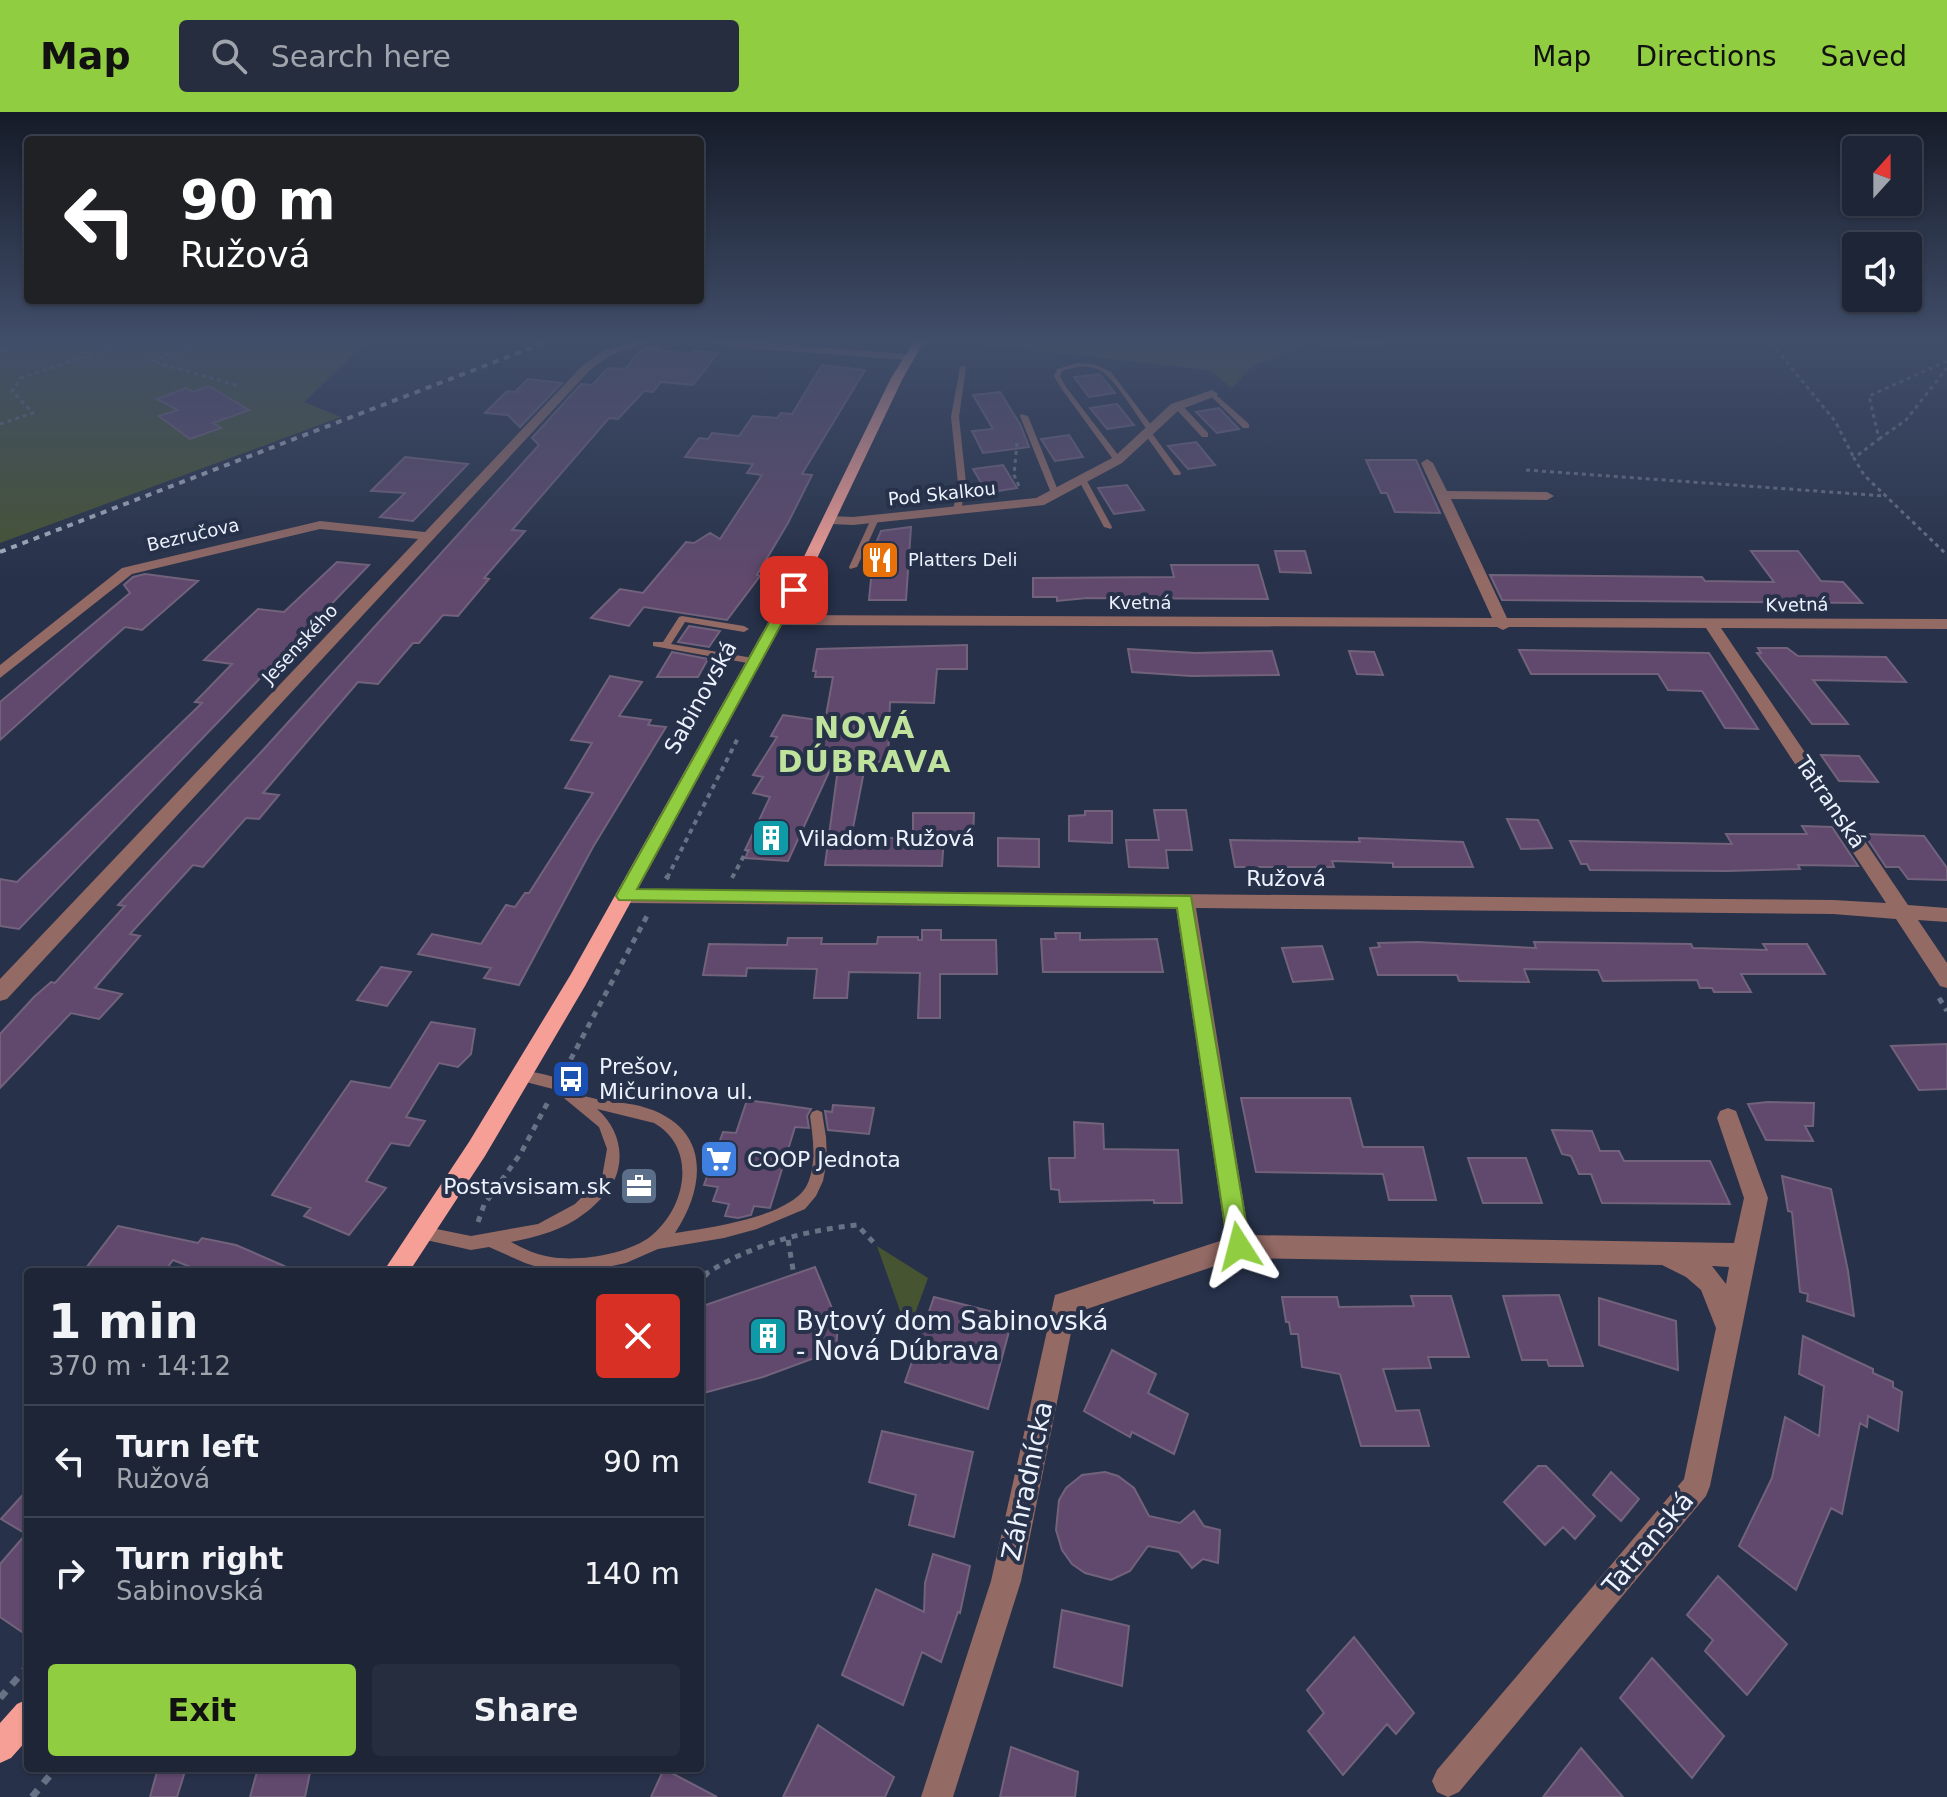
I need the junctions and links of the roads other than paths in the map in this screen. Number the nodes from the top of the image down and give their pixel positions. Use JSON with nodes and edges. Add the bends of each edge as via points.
{"nodes":[{"id":1,"x":536,"y":422,"type":"edge"},
{"id":2,"x":878,"y":422,"type":"edge"},
{"id":3,"x":955,"y":422,"type":"edge"},
{"id":4,"x":1026,"y":422,"type":"edge"},
{"id":5,"x":1088,"y":422,"type":"edge"},
{"id":6,"x":1142,"y":422,"type":"edge"},
{"id":7,"x":1161,"y":422,"type":"edge"},
{"id":8,"x":1193,"y":422,"type":"edge"},
{"id":9,"x":1241,"y":422,"type":"edge"},
{"id":10,"x":1246,"y":426,"type":"dead end"},
{"id":11,"x":1149,"y":432,"type":"junction"},
{"id":12,"x":1205,"y":435,"type":"dead end"},
{"id":13,"x":1118,"y":460,"type":"junction"},
{"id":14,"x":1427,"y":463,"type":"dead end"},
{"id":15,"x":1177,"y":473,"type":"dead end"},
{"id":16,"x":1082,"y":479,"type":"junction"},
{"id":17,"x":1055,"y":493,"type":"junction"},
{"id":18,"x":1442,"y":495,"type":"junction"},
{"id":19,"x":1547,"y":496,"type":"dead end"},
{"id":20,"x":957,"y":511,"type":"junction"},
{"id":21,"x":875,"y":519,"type":"junction"},
{"id":22,"x":830,"y":520,"type":"junction"},
{"id":23,"x":1108,"y":527,"type":"dead end"},
{"id":24,"x":428,"y":536,"type":"junction"},
{"id":25,"x":853,"y":567,"type":"dead end"},
{"id":26,"x":777,"y":620,"type":"junction"},
{"id":27,"x":1947,"y":624,"type":"edge"},
{"id":28,"x":1503,"y":625,"type":"junction"},
{"id":29,"x":1712,"y":625,"type":"junction"},
{"id":30,"x":744,"y":629,"type":"dead end"},
{"id":31,"x":753,"y":661,"type":"junction"},
{"id":32,"x":0,"y":673,"type":"edge"},
{"id":33,"x":625,"y":896,"type":"junction"},
{"id":34,"x":1185,"y":901,"type":"junction"},
{"id":35,"x":1902,"y":914,"type":"junction"},
{"id":36,"x":1947,"y":915,"type":"edge"},
{"id":37,"x":1947,"y":980,"type":"edge"},
{"id":38,"x":0,"y":993,"type":"edge"},
{"id":39,"x":523,"y":1076,"type":"junction"},
{"id":40,"x":579,"y":1100,"type":"junction"},
{"id":41,"x":817,"y":1116,"type":"dead end"},
{"id":42,"x":1728,"y":1118,"type":"dead end"},
{"id":43,"x":422,"y":1233,"type":"junction"},
{"id":44,"x":489,"y":1239,"type":"junction"},
{"id":45,"x":656,"y":1242,"type":"junction"},
{"id":46,"x":1239,"y":1246,"type":"junction"},
{"id":47,"x":1656,"y":1253,"type":"junction"},
{"id":48,"x":1744,"y":1255,"type":"junction"},
{"id":49,"x":536,"y":1267,"type":"edge"},
{"id":50,"x":398,"y":1268,"type":"edge"},
{"id":51,"x":1729,"y":1329,"type":"junction"},
{"id":52,"x":24,"y":1720,"type":"edge"},
{"id":53,"x":0,"y":1747,"type":"edge"},
{"id":54,"x":1448,"y":1781,"type":"dead end"},
{"id":55,"x":937,"y":1797,"type":"edge"}],
"edges":[{"from":1,"to":24,"type":"street","name":"Jesenského"},
{"from":2,"to":22,"type":"main road","name":"Sabinovská"},
{"from":3,"to":20,"type":"lane","name":"Pod Skalkou","via":[[962,483]]},
{"from":4,"to":17,"type":"lane"},
{"from":5,"to":13,"type":"lane"},
{"from":6,"to":11,"type":"lane"},
{"from":7,"to":11,"type":"street","name":"Pod Skalkou"},
{"from":8,"to":12,"type":"lane"},
{"from":9,"to":10,"type":"lane","name":"Pod Skalkou"},
{"from":11,"to":13,"type":"street","name":"Pod Skalkou"},
{"from":11,"to":15,"type":"lane"},
{"from":13,"to":16,"type":"street","name":"Pod Skalkou"},
{"from":14,"to":18,"type":"street"},
{"from":16,"to":17,"type":"street","name":"Pod Skalkou"},
{"from":16,"to":23,"type":"lane"},
{"from":17,"to":20,"type":"street","name":"Pod Skalkou","via":[[1039,502]]},
{"from":18,"to":19,"type":"street"},
{"from":18,"to":28,"type":"street"},
{"from":20,"to":21,"type":"street","name":"Pod Skalkou"},
{"from":21,"to":22,"type":"street","name":"Pod Skalkou"},
{"from":21,"to":25,"type":"lane"},
{"from":22,"to":26,"type":"main road","name":"Sabinovská"},
{"from":24,"to":32,"type":"street","name":"Bezručova","via":[[320,525],[127,571]]},
{"from":24,"to":38,"type":"street","name":"Jesenského"},
{"from":26,"to":28,"type":"street","name":"Kvetná"},
{"from":26,"to":31,"type":"main road","name":"Sabinovská"},
{"from":27,"to":29,"type":"street","name":"Kvetná"},
{"from":28,"to":29,"type":"street","name":"Kvetná"},
{"from":29,"to":35,"type":"street","name":"Tatranská"},
{"from":30,"to":31,"type":"lane","via":[[682,619],[661,645]]},
{"from":31,"to":33,"type":"main road","name":"Sabinovská"},
{"from":33,"to":34,"type":"street","name":"Ružová"},
{"from":33,"to":39,"type":"main road","name":"Sabinovská"},
{"from":34,"to":35,"type":"street","name":"Ružová","via":[[1833,907]]},
{"from":34,"to":46,"type":"street"},
{"from":35,"to":36,"type":"street","name":"Ružová"},
{"from":35,"to":37,"type":"street","name":"Tatranská"},
{"from":39,"to":40,"type":"lane","via":[[557,1084]]},
{"from":39,"to":43,"type":"main road","name":"Sabinovská"},
{"from":40,"to":44,"type":"lane","via":[[604,1123],[614,1149],[608,1180],[580,1209],[540,1230]]},
{"from":40,"to":45,"type":"lane","via":[[667,1123],[688,1148],[692,1173],[680,1213]]},
{"from":41,"to":45,"type":"lane","via":[[817,1175],[805,1201],[723,1233]]},
{"from":42,"to":48,"type":"street","name":"Tatranská","via":[[1756,1198]]},
{"from":43,"to":44,"type":"lane","via":[[471,1243]]},
{"from":43,"to":50,"type":"main road","name":"Sabinovská"},
{"from":44,"to":49,"type":"lane"},
{"from":45,"to":49,"type":"lane","via":[[613,1260]]},
{"from":46,"to":47,"type":"street"},
{"from":46,"to":55,"type":"street","name":"Záhradnícka","via":[[1064,1304],[1006,1581]]},
{"from":47,"to":48,"type":"street"},
{"from":47,"to":51,"type":"street","via":[[1701,1271],[1714,1284]]},
{"from":48,"to":51,"type":"street","name":"Tatranská"},
{"from":51,"to":54,"type":"street","name":"Tatranská","via":[[1696,1486]]},
{"from":52,"to":53,"type":"main road"}]}
